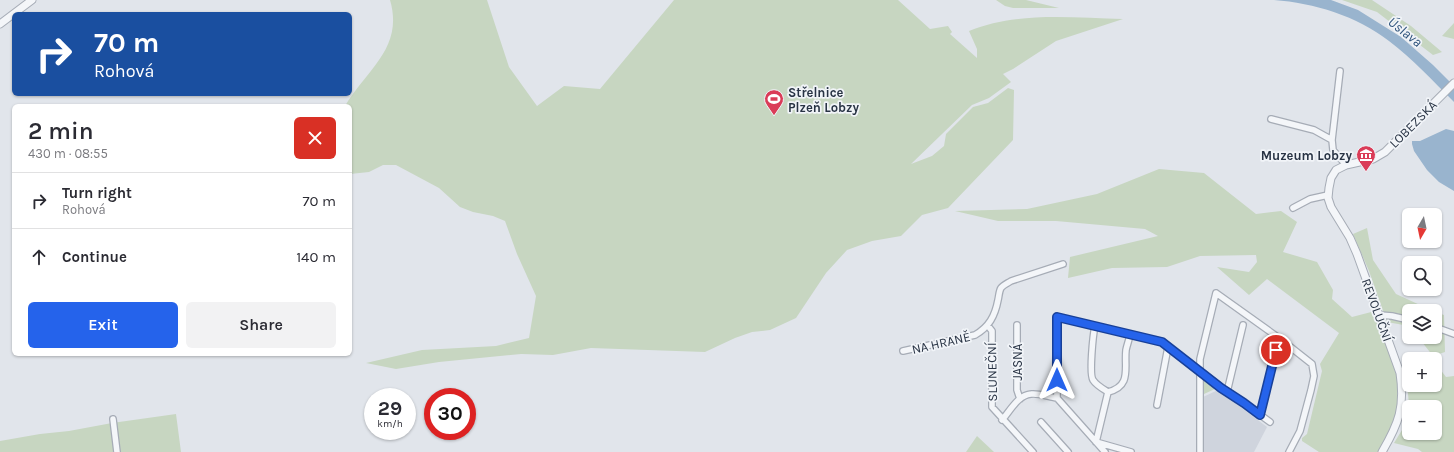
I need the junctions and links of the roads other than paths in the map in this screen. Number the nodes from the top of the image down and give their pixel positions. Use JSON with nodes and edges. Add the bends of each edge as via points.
{"nodes":[{"id":1,"x":32,"y":0,"type":"edge"},
{"id":2,"x":16,"y":12,"type":"edge"},
{"id":3,"x":12,"y":15,"type":"edge"},
{"id":4,"x":0,"y":24,"type":"edge"},
{"id":5,"x":1340,"y":71,"type":"dead end"},
{"id":6,"x":1454,"y":83,"type":"edge"},
{"id":7,"x":1271,"y":119,"type":"dead end"},
{"id":8,"x":1332,"y":140,"type":"junction"},
{"id":9,"x":1346,"y":165,"type":"junction"},
{"id":10,"x":1328,"y":195,"type":"junction"},
{"id":11,"x":1292,"y":208,"type":"dead end"},
{"id":12,"x":1064,"y":264,"type":"dead end"},
{"id":13,"x":1380,"y":315,"type":"junction"},
{"id":14,"x":1402,"y":318,"type":"edge"},
{"id":15,"x":1016,"y":325,"type":"dead end"},
{"id":16,"x":1242,"y":325,"type":"dead end"},
{"id":17,"x":988,"y":326,"type":"junction"},
{"id":18,"x":1094,"y":326,"type":"junction"},
{"id":19,"x":1442,"y":330,"type":"edge"},
{"id":20,"x":1454,"y":334,"type":"edge"},
{"id":21,"x":1130,"y":335,"type":"junction"},
{"id":22,"x":1168,"y":347,"type":"junction"},
{"id":23,"x":1276,"y":350,"type":"dead end"},
{"id":24,"x":903,"y":351,"type":"dead end"},
{"id":25,"x":1200,"y":371,"type":"junction"},
{"id":26,"x":1108,"y":392,"type":"junction"},
{"id":27,"x":1227,"y":392,"type":"junction"},
{"id":28,"x":1057,"y":398,"type":"junction"},
{"id":29,"x":1020,"y":399,"type":"junction"},
{"id":30,"x":1157,"y":405,"type":"dead end"},
{"id":31,"x":1260,"y":415,"type":"junction"},
{"id":32,"x":113,"y":419,"type":"dead end"},
{"id":33,"x":1002,"y":420,"type":"junction"},
{"id":34,"x":1041,"y":422,"type":"dead end"},
{"id":35,"x":1270,"y":422,"type":"dead end"},
{"id":36,"x":1096,"y":442,"type":"junction"},
{"id":37,"x":117,"y":452,"type":"edge"},
{"id":38,"x":1033,"y":452,"type":"edge"},
{"id":39,"x":1068,"y":452,"type":"edge"},
{"id":40,"x":1105,"y":452,"type":"edge"},
{"id":41,"x":1131,"y":452,"type":"edge"},
{"id":42,"x":1200,"y":452,"type":"edge"},
{"id":43,"x":1289,"y":452,"type":"edge"},
{"id":44,"x":1382,"y":452,"type":"edge"}],
"edges":[{"from":1,"to":2,"type":"street"},
{"from":3,"to":4,"type":"street"},
{"from":5,"to":8,"type":"street"},
{"from":6,"to":9,"type":"street","name":"LOBEZSKÁ","via":[[1381,155]]},
{"from":7,"to":8,"type":"street","via":[[1314,130]]},
{"from":8,"to":9,"type":"street","via":[[1333,150]]},
{"from":9,"to":10,"type":"street","via":[[1331,178]]},
{"from":10,"to":11,"type":"street","via":[[1310,199]]},
{"from":10,"to":13,"type":"street","name":"REVOLUČNÍ","via":[[1331,207],[1354,246]]},
{"from":12,"to":17,"type":"street","via":[[1004,285],[1000,289],[995,313]]},
{"from":13,"to":14,"type":"street"},
{"from":13,"to":44,"type":"street","name":"REVOLUČNÍ","via":[[1400,373],[1402,391],[1398,420]]},
{"from":15,"to":29,"type":"street","name":"JASNÁ","via":[[1017,390]]},
{"from":16,"to":27,"type":"street"},
{"from":17,"to":24,"type":"street","name":"NA HRANĚ","via":[[967,338]]},
{"from":17,"to":33,"type":"street","name":"SLUNEČNÍ","via":[[992,332],[992,407]]},
{"from":18,"to":21,"type":"street"},
{"from":18,"to":26,"type":"street","via":[[1092,378]]},
{"from":18,"to":28,"type":"street","via":[[1057,317]]},
{"from":19,"to":20,"type":"street"},
{"from":21,"to":22,"type":"street","via":[[1162,342]]},
{"from":21,"to":26,"type":"street","via":[[1126,350],[1125,379],[1122,384]]},
{"from":22,"to":25,"type":"street"},
{"from":22,"to":30,"type":"street"},
{"from":23,"to":31,"type":"street"},
{"from":25,"to":27,"type":"street"},
{"from":25,"to":42,"type":"street"},
{"from":25,"to":43,"type":"street","via":[[1203,345],[1216,293],[1311,363],[1314,376],[1300,431]]},
{"from":26,"to":36,"type":"street"},
{"from":27,"to":31,"type":"street"},
{"from":28,"to":29,"type":"street","via":[[1032,394]]},
{"from":28,"to":36,"type":"street"},
{"from":29,"to":33,"type":"street"},
{"from":31,"to":35,"type":"street"},
{"from":32,"to":37,"type":"street"},
{"from":33,"to":38,"type":"street","name":"SLUNEČNÍ"},
{"from":34,"to":39,"type":"street"},
{"from":36,"to":40,"type":"street"},
{"from":36,"to":41,"type":"street"}]}
